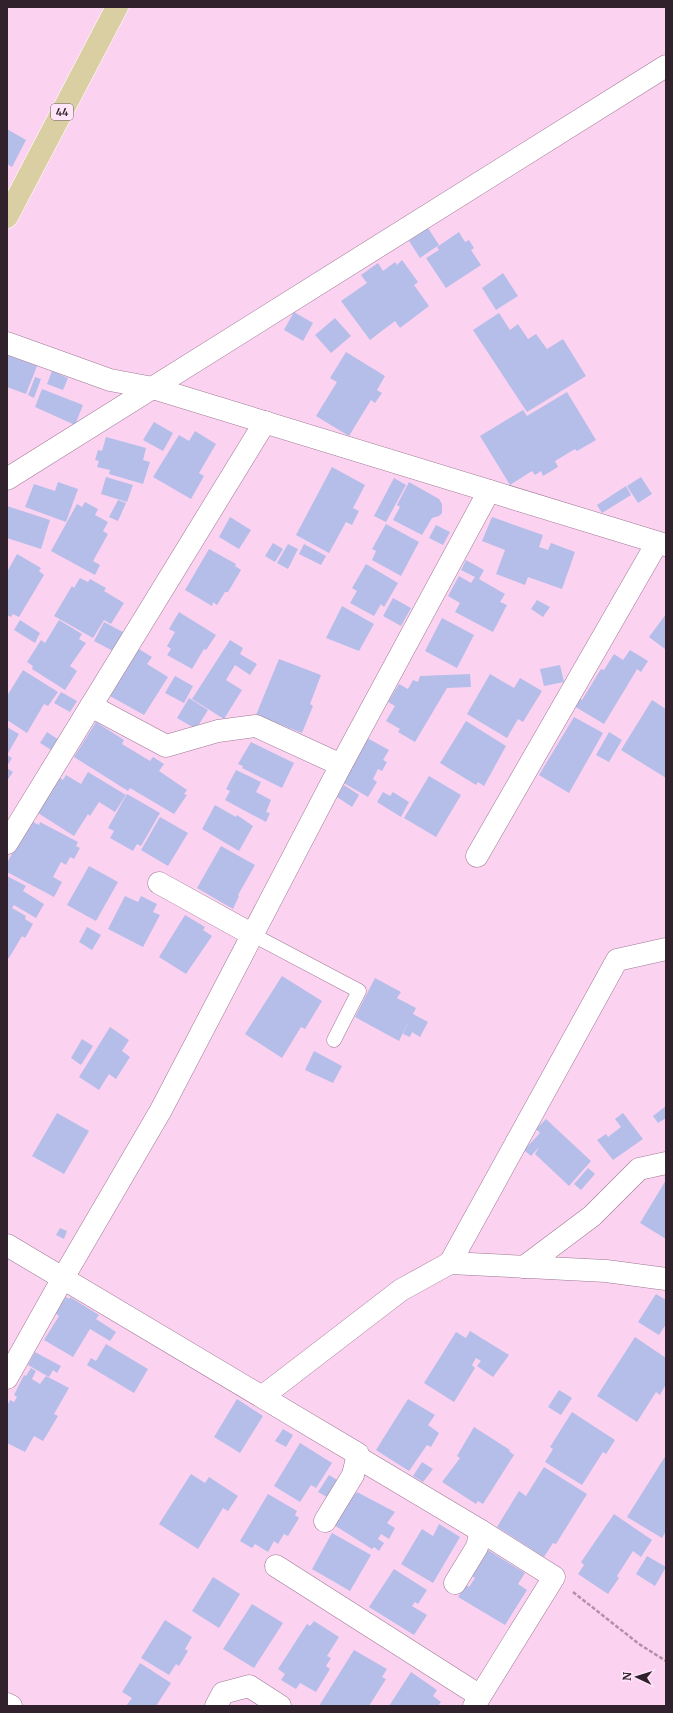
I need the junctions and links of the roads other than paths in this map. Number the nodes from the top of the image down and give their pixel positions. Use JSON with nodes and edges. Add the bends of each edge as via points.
{"nodes":[{"id":1,"x":117,"y":7,"type":"edge"},
{"id":2,"x":666,"y":66,"type":"edge"},
{"id":3,"x":7,"y":217,"type":"edge"},
{"id":4,"x":7,"y":343,"type":"edge"},
{"id":5,"x":153,"y":388,"type":"junction"},
{"id":6,"x":265,"y":422,"type":"junction"},
{"id":7,"x":7,"y":479,"type":"edge"},
{"id":8,"x":489,"y":491,"type":"junction"},
{"id":9,"x":662,"y":544,"type":"edge"},
{"id":10,"x":92,"y":706,"type":"junction"},
{"id":11,"x":341,"y":765,"type":"junction"},
{"id":12,"x":7,"y":843,"type":"edge"},
{"id":13,"x":477,"y":856,"type":"dead end"},
{"id":14,"x":159,"y":883,"type":"dead end"},
{"id":15,"x":253,"y":935,"type":"junction"},
{"id":16,"x":666,"y":949,"type":"edge"},
{"id":17,"x":334,"y":1040,"type":"dead end"},
{"id":18,"x":666,"y":1163,"type":"edge"},
{"id":19,"x":7,"y":1245,"type":"edge"},
{"id":20,"x":450,"y":1263,"type":"junction"},
{"id":21,"x":524,"y":1267,"type":"junction"},
{"id":22,"x":63,"y":1278,"type":"junction"},
{"id":23,"x":666,"y":1279,"type":"edge"},
{"id":24,"x":7,"y":1378,"type":"edge"},
{"id":25,"x":262,"y":1396,"type":"junction"},
{"id":26,"x":357,"y":1457,"type":"junction"},
{"id":27,"x":325,"y":1521,"type":"dead end"},
{"id":28,"x":481,"y":1531,"type":"junction"},
{"id":29,"x":276,"y":1566,"type":"dead end"},
{"id":30,"x":455,"y":1583,"type":"dead end"},
{"id":31,"x":477,"y":1701,"type":"edge"},
{"id":32,"x":7,"y":1704,"type":"edge"},
{"id":33,"x":11,"y":1706,"type":"edge"},
{"id":34,"x":216,"y":1706,"type":"edge"},
{"id":35,"x":280,"y":1706,"type":"edge"}],
"edges":[{"from":1,"to":3,"type":"main road","number":"44"},
{"from":2,"to":5,"type":"street"},
{"from":4,"to":5,"type":"street","via":[[110,380]]},
{"from":5,"to":6,"type":"street"},
{"from":5,"to":7,"type":"street"},
{"from":6,"to":8,"type":"street"},
{"from":6,"to":10,"type":"street"},
{"from":8,"to":9,"type":"street"},
{"from":8,"to":11,"type":"street"},
{"from":9,"to":13,"type":"street"},
{"from":10,"to":11,"type":"street","via":[[166,746],[218,731],[256,726]]},
{"from":10,"to":12,"type":"street"},
{"from":11,"to":15,"type":"street"},
{"from":14,"to":15,"type":"street"},
{"from":15,"to":17,"type":"lane","via":[[359,991]]},
{"from":15,"to":22,"type":"street","via":[[161,1110]]},
{"from":16,"to":20,"type":"street","via":[[617,960]]},
{"from":18,"to":21,"type":"street","via":[[639,1169],[592,1216]]},
{"from":19,"to":22,"type":"street"},
{"from":20,"to":21,"type":"street"},
{"from":20,"to":25,"type":"street","via":[[401,1290]]},
{"from":21,"to":23,"type":"street","via":[[606,1271]]},
{"from":22,"to":24,"type":"street"},
{"from":22,"to":25,"type":"street"},
{"from":25,"to":26,"type":"street","via":[[358,1454]]},
{"from":26,"to":27,"type":"street","via":[[353,1475]]},
{"from":26,"to":28,"type":"street"},
{"from":28,"to":30,"type":"street","via":[[477,1547]]},
{"from":28,"to":31,"type":"street","via":[[554,1577]]},
{"from":29,"to":31,"type":"street"},
{"from":32,"to":33,"type":"street"},
{"from":34,"to":35,"type":"street","via":[[224,1693],[249,1686]]}]}
